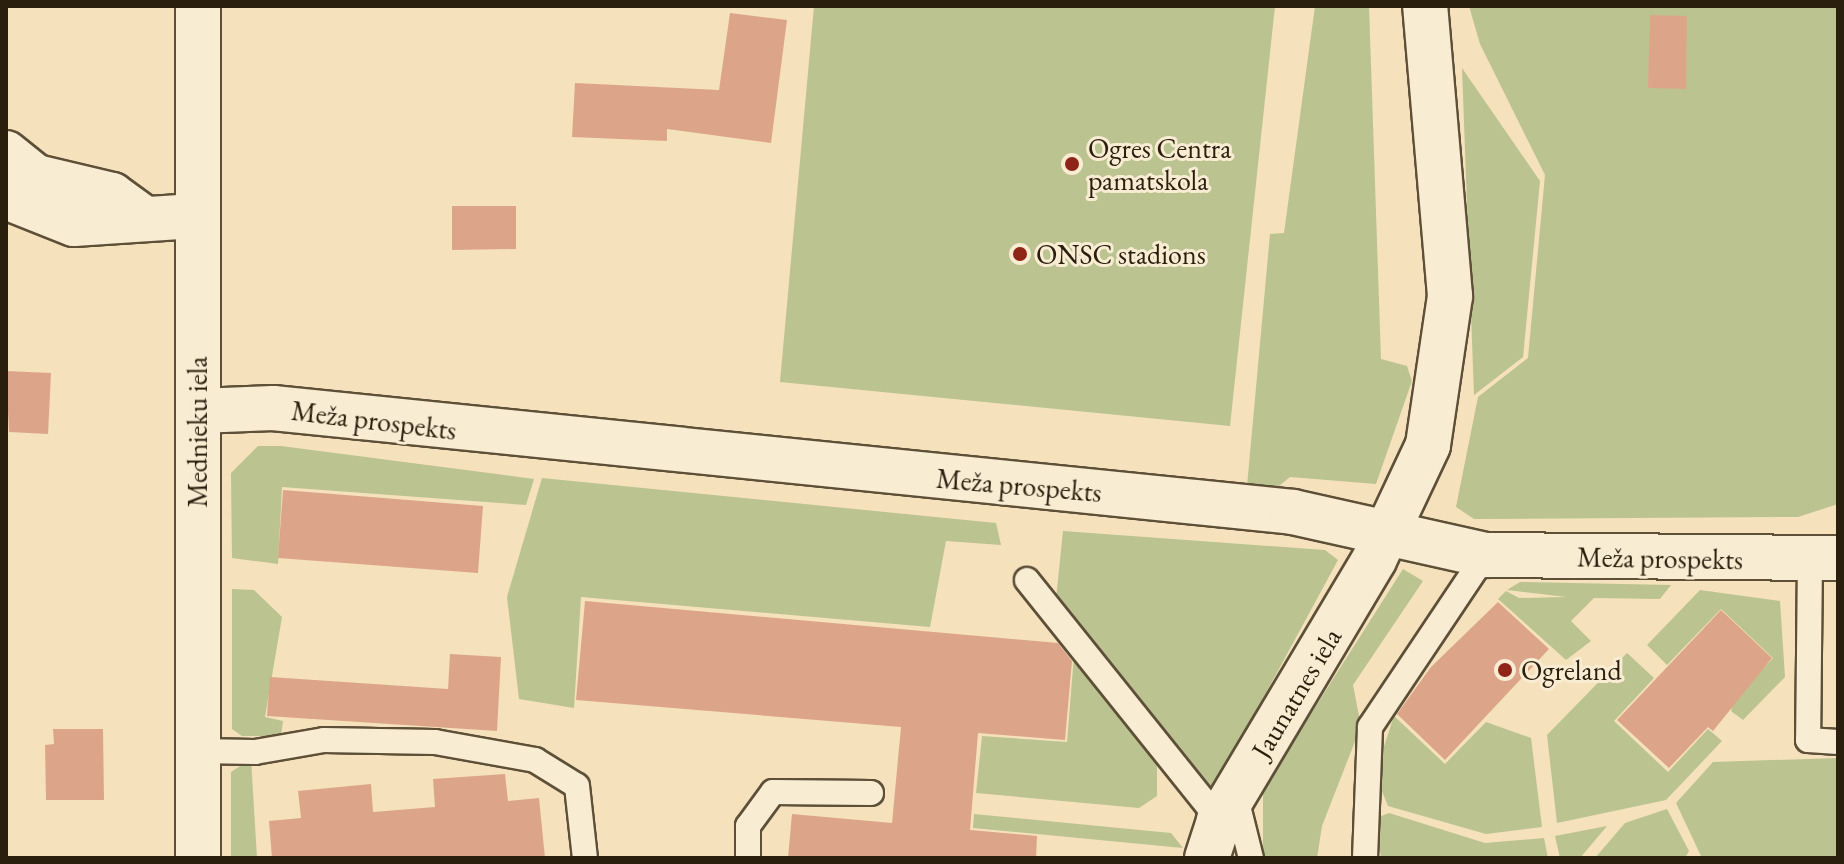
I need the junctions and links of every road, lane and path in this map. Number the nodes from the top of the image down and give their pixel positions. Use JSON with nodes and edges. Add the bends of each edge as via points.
{"nodes":[{"id":1,"x":198,"y":6,"type":"edge"},
{"id":2,"x":1425,"y":6,"type":"edge"},
{"id":3,"x":6,"y":153,"type":"edge"},
{"id":4,"x":6,"y":197,"type":"edge"},
{"id":5,"x":195,"y":216,"type":"junction"},
{"id":6,"x":142,"y":217,"type":"junction"},
{"id":7,"x":198,"y":411,"type":"junction"},
{"id":8,"x":1390,"y":529,"type":"junction"},
{"id":9,"x":1485,"y":555,"type":"junction"},
{"id":10,"x":1824,"y":558,"type":"edge"},
{"id":11,"x":1027,"y":580,"type":"dead end"},
{"id":12,"x":1838,"y":742,"type":"edge"},
{"id":13,"x":197,"y":751,"type":"junction"},
{"id":14,"x":871,"y":793,"type":"dead end"},
{"id":15,"x":1220,"y":824,"type":"edge"},
{"id":16,"x":198,"y":858,"type":"edge"},
{"id":17,"x":585,"y":858,"type":"edge"},
{"id":18,"x":748,"y":858,"type":"edge"},
{"id":19,"x":1251,"y":858,"type":"edge"},
{"id":20,"x":1365,"y":858,"type":"edge"}],
"edges":[{"from":1,"to":5,"type":"street","name":"Mednieku iela"},
{"from":2,"to":8,"type":"street","name":"Jaunatnes iela","via":[[1450,296],[1447,355],[1428,445]]},
{"from":3,"to":6,"type":"street","via":[[36,177],[112,195]]},
{"from":4,"to":6,"type":"street","via":[[74,224],[103,227]]},
{"from":5,"to":6,"type":"street"},
{"from":5,"to":7,"type":"street","name":"Mednieku iela"},
{"from":7,"to":8,"type":"street","name":"Meža prospekts","via":[[273,408],[1293,512]]},
{"from":7,"to":13,"type":"street","name":"Mednieku iela"},
{"from":8,"to":9,"type":"street","name":"Meža prospekts"},
{"from":8,"to":15,"type":"street","name":"Jaunatnes iela"},
{"from":9,"to":10,"type":"street","name":"Meža prospekts"},
{"from":9,"to":20,"type":"lane","via":[[1370,727]]},
{"from":10,"to":12,"type":"lane","via":[[1808,740]]},
{"from":11,"to":15,"type":"lane"},
{"from":13,"to":16,"type":"street","name":"Mednieku iela"},
{"from":13,"to":17,"type":"lane","via":[[255,752],[324,740],[435,742],[535,760],[577,786]]},
{"from":14,"to":18,"type":"lane","via":[[773,792],[748,826]]},
{"from":15,"to":19,"type":"lane"}]}
